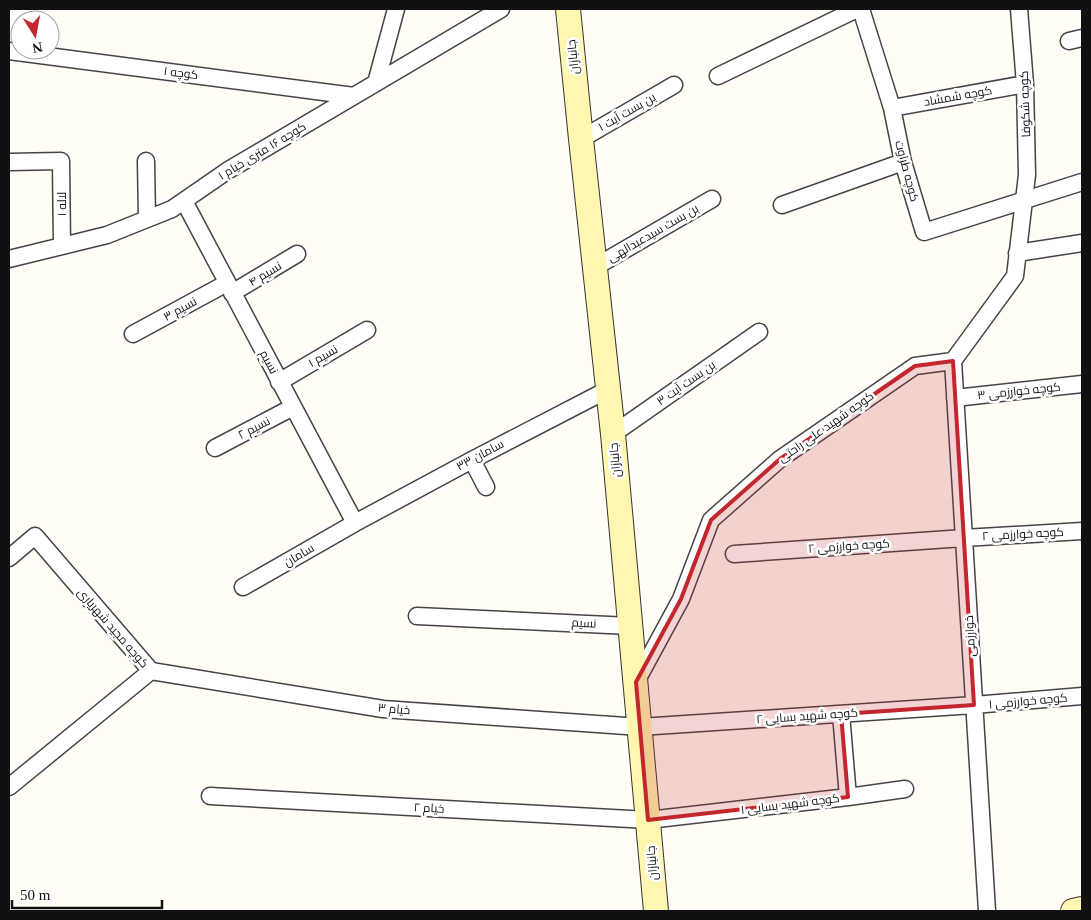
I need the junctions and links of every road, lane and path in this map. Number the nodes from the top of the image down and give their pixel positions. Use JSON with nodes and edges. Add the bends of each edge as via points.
{"nodes":[{"id":1,"x":396,"y":9,"type":"edge"},
{"id":2,"x":501,"y":9,"type":"edge"},
{"id":3,"x":568,"y":9,"type":"edge"},
{"id":4,"x":859,"y":9,"type":"edge"},
{"id":5,"x":1019,"y":9,"type":"edge"},
{"id":6,"x":9,"y":51,"type":"edge"},
{"id":7,"x":718,"y":76,"type":"dead end"},
{"id":8,"x":376,"y":83,"type":"junction"},
{"id":9,"x":1025,"y":84,"type":"junction"},
{"id":10,"x":674,"y":85,"type":"dead end"},
{"id":11,"x":354,"y":96,"type":"junction"},
{"id":12,"x":892,"y":108,"type":"junction"},
{"id":13,"x":581,"y":139,"type":"junction"},
{"id":14,"x":146,"y":161,"type":"dead end"},
{"id":15,"x":9,"y":162,"type":"edge"},
{"id":16,"x":903,"y":162,"type":"junction"},
{"id":17,"x":1082,"y":182,"type":"edge"},
{"id":18,"x":712,"y":199,"type":"dead end"},
{"id":19,"x":1024,"y":200,"type":"junction"},
{"id":20,"x":184,"y":201,"type":"junction"},
{"id":21,"x":782,"y":204,"type":"dead end"},
{"id":22,"x":147,"y":219,"type":"junction"},
{"id":23,"x":1082,"y":243,"type":"edge"},
{"id":24,"x":62,"y":246,"type":"junction"},
{"id":25,"x":1017,"y":253,"type":"junction"},
{"id":26,"x":297,"y":254,"type":"dead end"},
{"id":27,"x":9,"y":259,"type":"edge"},
{"id":28,"x":595,"y":267,"type":"junction"},
{"id":29,"x":230,"y":288,"type":"junction"},
{"id":30,"x":367,"y":330,"type":"dead end"},
{"id":31,"x":759,"y":332,"type":"dead end"},
{"id":32,"x":134,"y":334,"type":"dead end"},
{"id":33,"x":953,"y":360,"type":"junction"},
{"id":34,"x":279,"y":382,"type":"junction"},
{"id":35,"x":1082,"y":384,"type":"edge"},
{"id":36,"x":607,"y":390,"type":"junction"},
{"id":37,"x":955,"y":398,"type":"junction"},
{"id":38,"x":293,"y":407,"type":"junction"},
{"id":39,"x":613,"y":434,"type":"junction"},
{"id":40,"x":215,"y":448,"type":"dead end"},
{"id":41,"x":472,"y":460,"type":"junction"},
{"id":42,"x":486,"y":487,"type":"dead end"},
{"id":43,"x":355,"y":523,"type":"junction"},
{"id":44,"x":1082,"y":531,"type":"edge"},
{"id":45,"x":964,"y":538,"type":"junction"},
{"id":46,"x":734,"y":554,"type":"dead end"},
{"id":47,"x":9,"y":558,"type":"edge"},
{"id":48,"x":243,"y":587,"type":"dead end"},
{"id":49,"x":417,"y":616,"type":"dead end"},
{"id":50,"x":630,"y":626,"type":"junction"},
{"id":51,"x":151,"y":671,"type":"junction"},
{"id":52,"x":636,"y":682,"type":"junction"},
{"id":53,"x":1082,"y":696,"type":"edge"},
{"id":54,"x":974,"y":705,"type":"junction"},
{"id":55,"x":841,"y":714,"type":"junction"},
{"id":56,"x":640,"y":727,"type":"junction"},
{"id":57,"x":9,"y":787,"type":"edge"},
{"id":58,"x":905,"y":789,"type":"dead end"},
{"id":59,"x":210,"y":796,"type":"dead end"},
{"id":60,"x":848,"y":797,"type":"junction"},
{"id":61,"x":648,"y":820,"type":"junction"},
{"id":62,"x":1082,"y":909,"type":"edge"},
{"id":63,"x":656,"y":911,"type":"edge"},
{"id":64,"x":987,"y":911,"type":"edge"},
{"id":65,"x":1073,"y":911,"type":"edge"}],
"edges":[{"from":1,"to":8,"type":"street"},
{"from":2,"to":8,"type":"street","name":"۱ کوچه ۱۶ متری خیام"},
{"from":3,"to":13,"type":"street","name":"جانبازان"},
{"from":4,"to":7,"type":"street"},
{"from":4,"to":12,"type":"street","name":"کوچه طراوت"},
{"from":5,"to":9,"type":"street","name":"کوچه شکوفا"},
{"from":6,"to":11,"type":"street","name":"کوچه ۱"},
{"from":8,"to":11,"type":"street","name":"۱ کوچه ۱۶ متری خیام"},
{"from":9,"to":12,"type":"street","name":"کوچه شمشاد"},
{"from":9,"to":19,"type":"street","name":"کوچه شکوفا","via":[[1027,176]]},
{"from":10,"to":13,"type":"street","name":"۱ بن بست آیت"},
{"from":11,"to":20,"type":"street","name":"۱ کوچه ۱۶ متری خیام","via":[[227,171]]},
{"from":12,"to":16,"type":"street","name":"کوچه طراوت"},
{"from":13,"to":28,"type":"street","name":"جانبازان"},
{"from":14,"to":22,"type":"street"},
{"from":15,"to":24,"type":"street","name":"لاله ۱","via":[[62,161]]},
{"from":16,"to":19,"type":"street","name":"کوچه طراوت","via":[[924,232]]},
{"from":16,"to":21,"type":"street"},
{"from":17,"to":19,"type":"street"},
{"from":18,"to":28,"type":"street","name":"بن بست سیدعبدالهی"},
{"from":19,"to":25,"type":"street"},
{"from":20,"to":22,"type":"street","name":"۱ کوچه ۱۶ متری خیام"},
{"from":20,"to":29,"type":"street","name":"نسیم"},
{"from":22,"to":24,"type":"street","name":"۱ کوچه ۱۶ متری خیام","via":[[107,236]]},
{"from":23,"to":25,"type":"street"},
{"from":24,"to":27,"type":"street","name":"۱ کوچه ۱۶ متری خیام"},
{"from":25,"to":33,"type":"street","via":[[1014,276]]},
{"from":26,"to":29,"type":"street","name":"نسیم ۴"},
{"from":28,"to":36,"type":"street","name":"جانبازان"},
{"from":29,"to":32,"type":"street","name":"نسیم ۳"},
{"from":29,"to":34,"type":"street","name":"نسیم"},
{"from":30,"to":34,"type":"street","name":"نسیم ۱"},
{"from":31,"to":39,"type":"street","name":"بن بست آیت ۳"},
{"from":33,"to":37,"type":"street","name":"خوارزمی"},
{"from":33,"to":52,"type":"street","name":"کوچه شهید علی راحتی","via":[[915,366],[780,459],[711,520],[681,599]]},
{"from":34,"to":38,"type":"street","name":"نسیم"},
{"from":35,"to":37,"type":"street","name":"۳ کوچه خوارزمی"},
{"from":36,"to":39,"type":"street","name":"جانبازان"},
{"from":36,"to":41,"type":"street","name":"۳۳ سامان"},
{"from":37,"to":45,"type":"street","name":"خوارزمی"},
{"from":38,"to":40,"type":"street","name":"نسیم ۲"},
{"from":38,"to":43,"type":"street","name":"نسیم"},
{"from":39,"to":50,"type":"street","name":"جانبازان"},
{"from":41,"to":42,"type":"street"},
{"from":41,"to":43,"type":"street","name":"۳۳ سامان"},
{"from":43,"to":48,"type":"street","name":"سامان"},
{"from":44,"to":45,"type":"street","name":"۲ کوچه خوارزمی"},
{"from":45,"to":46,"type":"street","name":"کوچه خوارزمی ۲"},
{"from":45,"to":54,"type":"street","name":"خوارزمی"},
{"from":47,"to":51,"type":"street","name":"کوچه مجید شهریاری","via":[[35,536]]},
{"from":49,"to":50,"type":"street","name":"نسیم"},
{"from":50,"to":52,"type":"street","name":"جانبازان"},
{"from":51,"to":56,"type":"street","name":"۳ خیام","via":[[383,709]]},
{"from":51,"to":57,"type":"street","name":"کوچه مجید شهریاری"},
{"from":52,"to":56,"type":"street","name":"جانبازان"},
{"from":53,"to":54,"type":"street","name":"کوچه خوارزمی ۱"},
{"from":54,"to":55,"type":"street","name":"کوچه شهید بسایی ۲"},
{"from":54,"to":64,"type":"street","name":"خوارزمی"},
{"from":55,"to":56,"type":"street","name":"کوچه شهید بسایی ۲"},
{"from":55,"to":60,"type":"street","name":"کوچه شهید بسایی ۱"},
{"from":56,"to":61,"type":"street","name":"جانبازان"},
{"from":58,"to":60,"type":"street"},
{"from":59,"to":61,"type":"street","name":"خیام ۲"},
{"from":60,"to":61,"type":"street","name":"کوچه شهید بسایی ۱"},
{"from":61,"to":63,"type":"street","name":"جانبازان"},
{"from":62,"to":65,"type":"street"}]}
